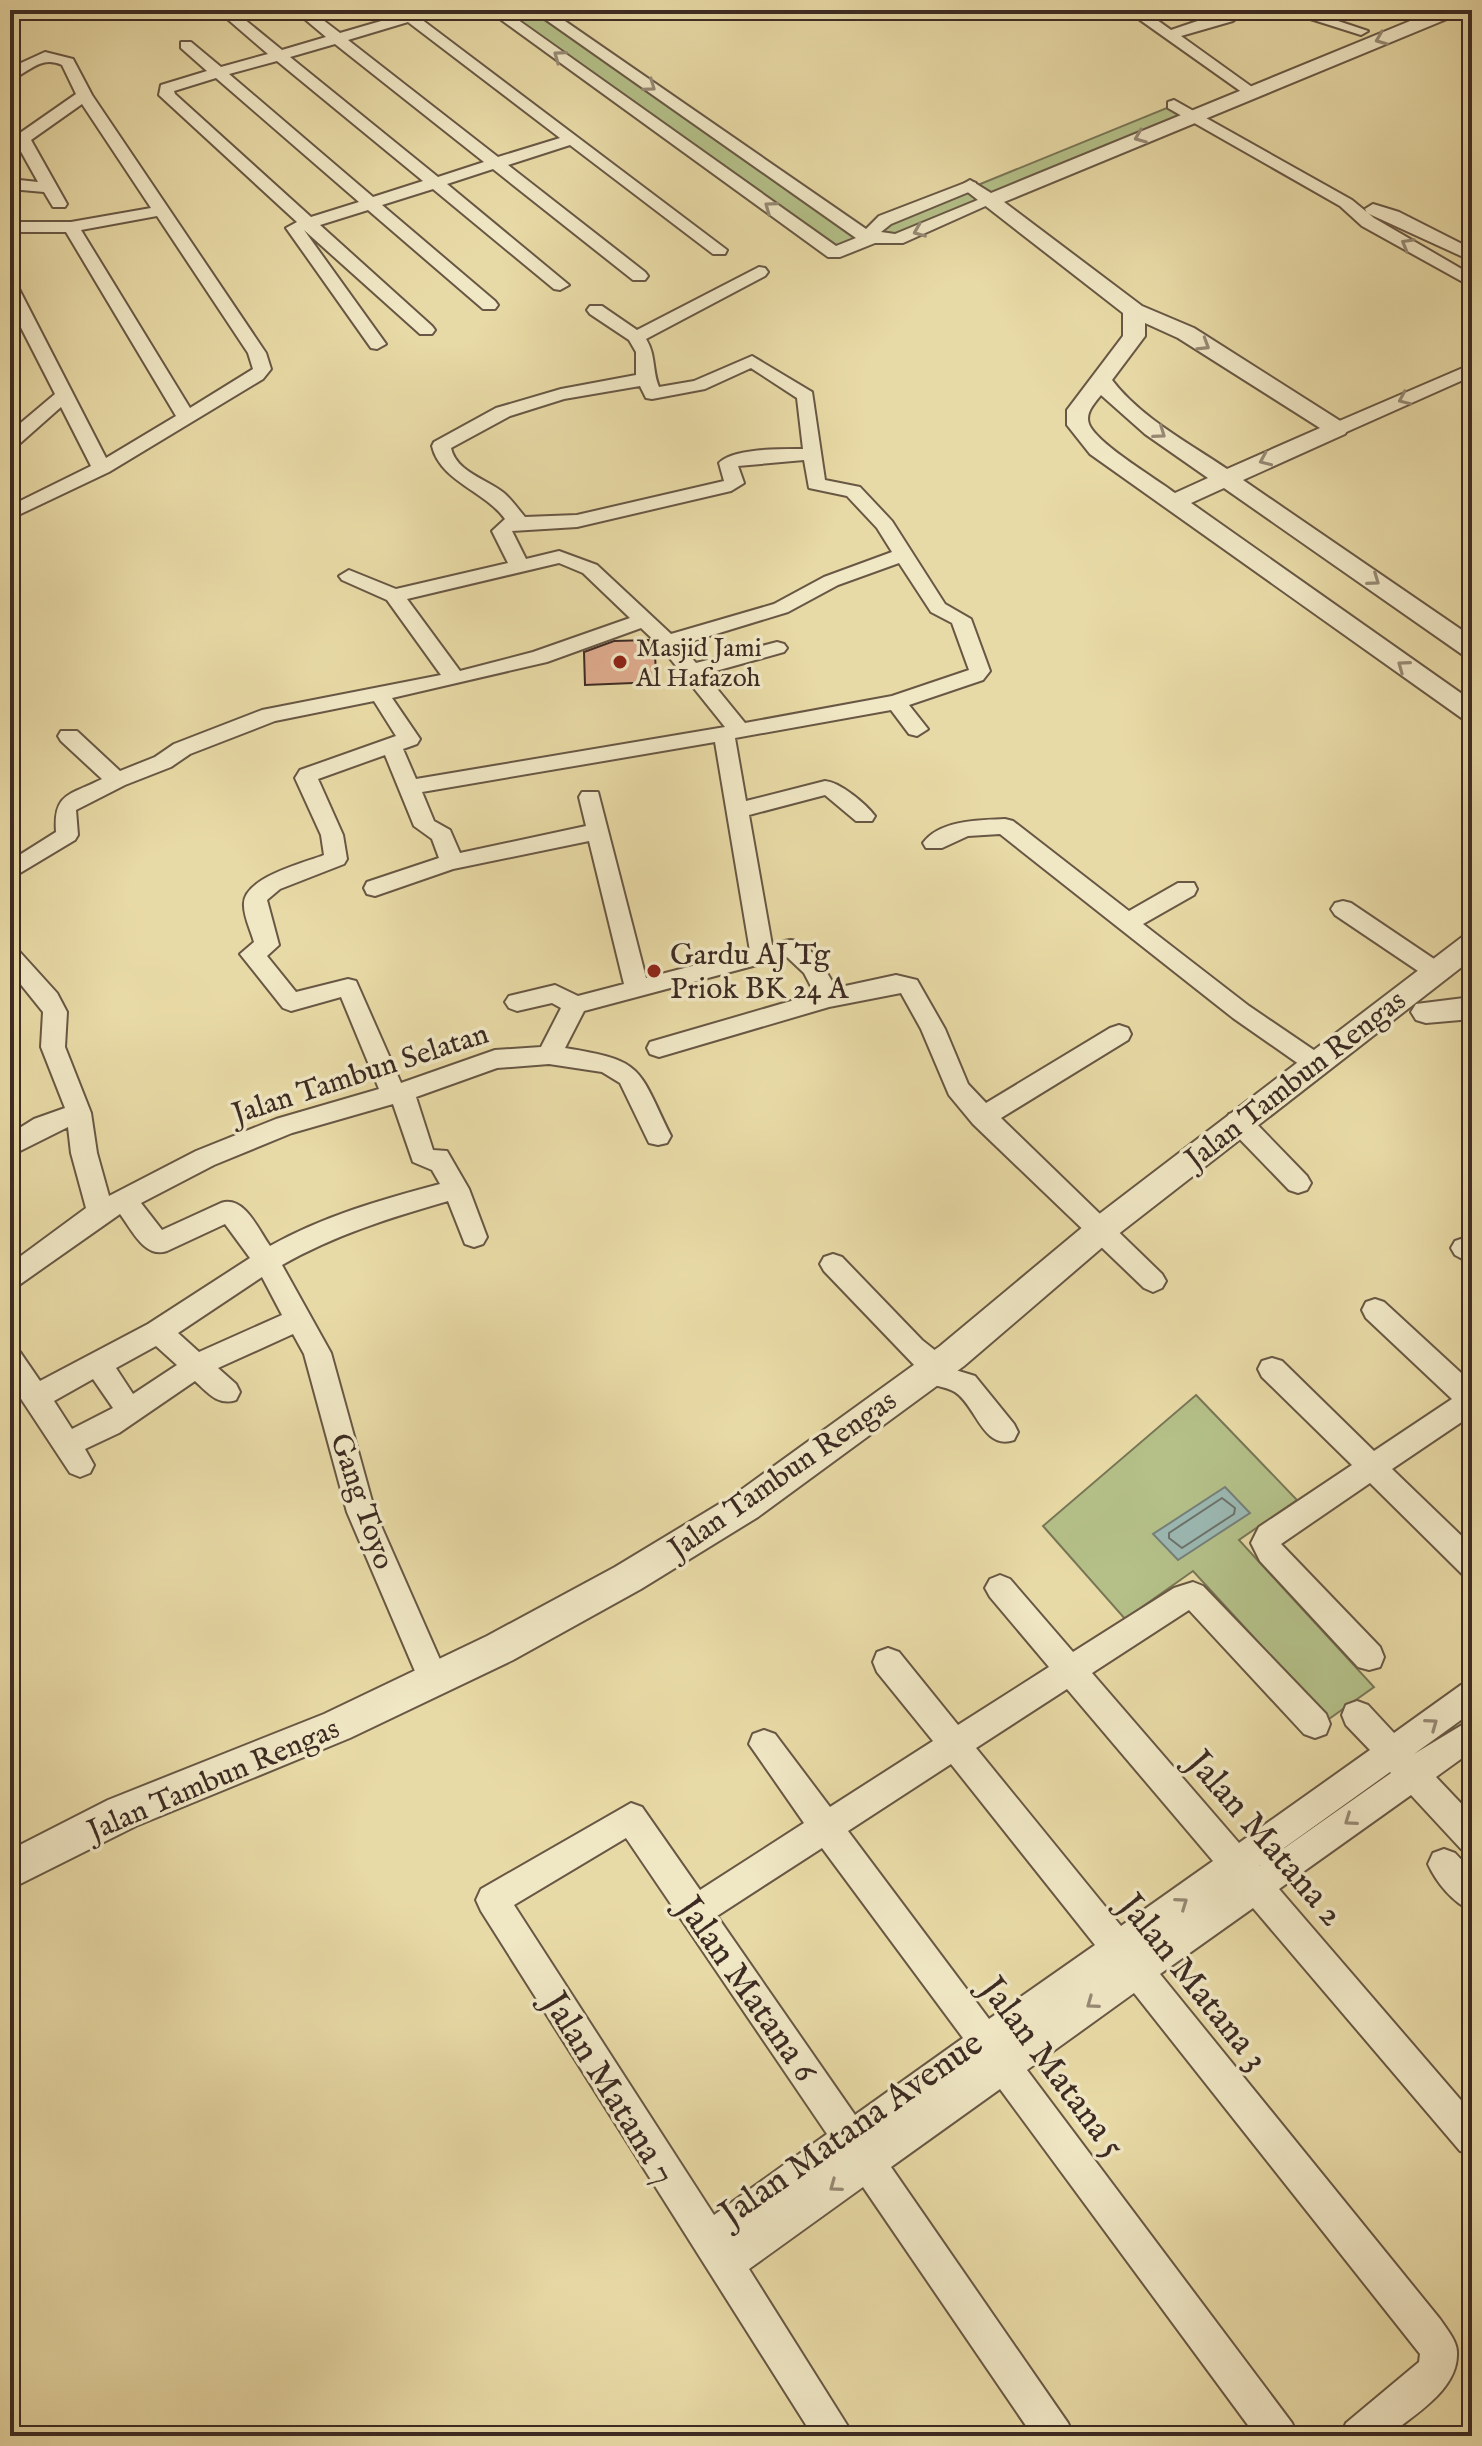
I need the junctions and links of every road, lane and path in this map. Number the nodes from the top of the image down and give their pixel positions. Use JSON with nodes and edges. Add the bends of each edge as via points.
{"nodes":[{"id":1,"x":224,"y":10,"type":"edge"},
{"id":2,"x":301,"y":10,"type":"edge"},
{"id":3,"x":435,"y":10,"type":"edge"},
{"id":4,"x":485,"y":10,"type":"edge"},
{"id":5,"x":497,"y":10,"type":"edge"},
{"id":6,"x":539,"y":10,"type":"edge"},
{"id":7,"x":1240,"y":10,"type":"edge"},
{"id":8,"x":1289,"y":10,"type":"edge"},
{"id":9,"x":1411,"y":10,"type":"edge"},
{"id":10,"x":1453,"y":10,"type":"edge"},
{"id":11,"x":1149,"y":12,"type":"edge"},
{"id":12,"x":410,"y":17,"type":"junction"},
{"id":13,"x":1361,"y":31,"type":"junction"},
{"id":14,"x":1176,"y":34,"type":"junction"},
{"id":15,"x":336,"y":38,"type":"junction"},
{"id":16,"x":186,"y":45,"type":"dead end"},
{"id":17,"x":278,"y":54,"type":"junction"},
{"id":18,"x":217,"y":71,"type":"junction"},
{"id":19,"x":10,"y":75,"type":"edge"},
{"id":20,"x":1251,"y":84,"type":"junction"},
{"id":21,"x":84,"y":95,"type":"junction"},
{"id":22,"x":1174,"y":105,"type":"junction"},
{"id":23,"x":1194,"y":116,"type":"junction"},
{"id":24,"x":572,"y":139,"type":"junction"},
{"id":25,"x":16,"y":143,"type":"edge"},
{"id":26,"x":1040,"y":159,"type":"dead end"},
{"id":27,"x":496,"y":163,"type":"junction"},
{"id":28,"x":998,"y":175,"type":"dead end"},
{"id":29,"x":435,"y":183,"type":"junction"},
{"id":30,"x":10,"y":184,"type":"edge"},
{"id":31,"x":970,"y":186,"type":"junction"},
{"id":32,"x":50,"y":188,"type":"junction"},
{"id":33,"x":991,"y":200,"type":"junction"},
{"id":34,"x":371,"y":203,"type":"junction"},
{"id":35,"x":1346,"y":203,"type":"junction"},
{"id":36,"x":59,"y":204,"type":"dead end"},
{"id":37,"x":160,"y":211,"type":"junction"},
{"id":38,"x":308,"y":223,"type":"junction"},
{"id":39,"x":10,"y":227,"type":"edge"},
{"id":40,"x":71,"y":227,"type":"junction"},
{"id":41,"x":873,"y":238,"type":"junction"},
{"id":42,"x":719,"y":250,"type":"dead end"},
{"id":43,"x":1472,"y":256,"type":"edge"},
{"id":44,"x":759,"y":272,"type":"dead end"},
{"id":45,"x":639,"y":276,"type":"dead end"},
{"id":46,"x":1472,"y":282,"type":"edge"},
{"id":47,"x":560,"y":285,"type":"dead end"},
{"id":48,"x":10,"y":289,"type":"edge"},
{"id":49,"x":489,"y":305,"type":"dead end"},
{"id":50,"x":596,"y":310,"type":"dead end"},
{"id":51,"x":1134,"y":311,"type":"junction"},
{"id":52,"x":426,"y":330,"type":"dead end"},
{"id":53,"x":636,"y":337,"type":"junction"},
{"id":54,"x":377,"y":344,"type":"dead end"},
{"id":55,"x":1472,"y":369,"type":"edge"},
{"id":56,"x":647,"y":379,"type":"junction"},
{"id":57,"x":1102,"y":382,"type":"junction"},
{"id":58,"x":64,"y":395,"type":"junction"},
{"id":59,"x":186,"y":417,"type":"junction"},
{"id":60,"x":1337,"y":429,"type":"junction"},
{"id":61,"x":10,"y":442,"type":"edge"},
{"id":62,"x":811,"y":454,"type":"junction"},
{"id":63,"x":102,"y":468,"type":"junction"},
{"id":64,"x":1226,"y":478,"type":"junction"},
{"id":65,"x":10,"y":490,"type":"edge"},
{"id":66,"x":1174,"y":502,"type":"junction"},
{"id":67,"x":29,"y":503,"type":"junction"},
{"id":68,"x":10,"y":513,"type":"edge"},
{"id":69,"x":519,"y":523,"type":"junction"},
{"id":70,"x":904,"y":555,"type":"junction"},
{"id":71,"x":519,"y":565,"type":"junction"},
{"id":72,"x":349,"y":576,"type":"dead end"},
{"id":73,"x":394,"y":596,"type":"junction"},
{"id":74,"x":641,"y":621,"type":"junction"},
{"id":75,"x":667,"y":642,"type":"junction"},
{"id":76,"x":777,"y":648,"type":"dead end"},
{"id":77,"x":1472,"y":649,"type":"edge"},
{"id":78,"x":692,"y":671,"type":"junction"},
{"id":79,"x":455,"y":679,"type":"junction"},
{"id":80,"x":380,"y":695,"type":"junction"},
{"id":81,"x":896,"y":702,"type":"junction"},
{"id":82,"x":1472,"y":713,"type":"edge"},
{"id":83,"x":917,"y":729,"type":"dead end"},
{"id":84,"x":731,"y":732,"type":"junction"},
{"id":85,"x":69,"y":736,"type":"dead end"},
{"id":86,"x":391,"y":745,"type":"junction"},
{"id":87,"x":117,"y":780,"type":"junction"},
{"id":88,"x":409,"y":787,"type":"junction"},
{"id":89,"x":590,"y":797,"type":"dead end"},
{"id":90,"x":738,"y":810,"type":"junction"},
{"id":91,"x":864,"y":816,"type":"dead end"},
{"id":92,"x":599,"y":831,"type":"junction"},
{"id":93,"x":934,"y":843,"type":"dead end"},
{"id":94,"x":452,"y":862,"type":"junction"},
{"id":95,"x":10,"y":871,"type":"edge"},
{"id":96,"x":375,"y":888,"type":"dead end"},
{"id":97,"x":1186,"y":889,"type":"dead end"},
{"id":98,"x":1343,"y":909,"type":"dead end"},
{"id":99,"x":1129,"y":923,"type":"junction"},
{"id":100,"x":1472,"y":944,"type":"edge"},
{"id":101,"x":762,"y":955,"type":"junction"},
{"id":102,"x":10,"y":956,"type":"edge"},
{"id":103,"x":1435,"y":971,"type":"junction"},
{"id":104,"x":637,"y":990,"type":"junction"},
{"id":105,"x":829,"y":998,"type":"junction"},
{"id":106,"x":517,"y":1002,"type":"dead end"},
{"id":107,"x":575,"y":1005,"type":"junction"},
{"id":108,"x":1472,"y":1008,"type":"edge"},
{"id":109,"x":1426,"y":1012,"type":"dead end"},
{"id":110,"x":1119,"y":1034,"type":"dead end"},
{"id":111,"x":659,"y":1048,"type":"dead end"},
{"id":112,"x":549,"y":1055,"type":"junction"},
{"id":113,"x":1308,"y":1058,"type":"junction"},
{"id":114,"x":398,"y":1094,"type":"junction"},
{"id":115,"x":79,"y":1113,"type":"junction"},
{"id":116,"x":982,"y":1117,"type":"junction"},
{"id":117,"x":1238,"y":1121,"type":"junction"},
{"id":118,"x":658,"y":1136,"type":"dead end"},
{"id":119,"x":10,"y":1146,"type":"edge"},
{"id":120,"x":1298,"y":1183,"type":"dead end"},
{"id":121,"x":456,"y":1189,"type":"junction"},
{"id":122,"x":124,"y":1200,"type":"junction"},
{"id":123,"x":100,"y":1212,"type":"junction"},
{"id":124,"x":1095,"y":1224,"type":"junction"},
{"id":125,"x":474,"y":1237,"type":"dead end"},
{"id":126,"x":266,"y":1261,"type":"junction"},
{"id":127,"x":833,"y":1264,"type":"dead end"},
{"id":128,"x":10,"y":1278,"type":"edge"},
{"id":129,"x":1153,"y":1281,"type":"dead end"},
{"id":130,"x":1375,"y":1310,"type":"dead end"},
{"id":131,"x":298,"y":1320,"type":"junction"},
{"id":132,"x":158,"y":1332,"type":"junction"},
{"id":133,"x":10,"y":1360,"type":"edge"},
{"id":134,"x":926,"y":1362,"type":"junction"},
{"id":135,"x":98,"y":1364,"type":"junction"},
{"id":136,"x":196,"y":1366,"type":"junction"},
{"id":137,"x":1272,"y":1369,"type":"dead end"},
{"id":138,"x":226,"y":1392,"type":"dead end"},
{"id":139,"x":36,"y":1397,"type":"junction"},
{"id":140,"x":1472,"y":1400,"type":"edge"},
{"id":141,"x":130,"y":1411,"type":"junction"},
{"id":142,"x":1004,"y":1432,"type":"dead end"},
{"id":143,"x":1371,"y":1466,"type":"junction"},
{"id":144,"x":1472,"y":1565,"type":"edge"},
{"id":145,"x":1000,"y":1588,"type":"dead end"},
{"id":146,"x":1369,"y":1657,"type":"dead end"},
{"id":147,"x":888,"y":1662,"type":"dead end"},
{"id":148,"x":425,"y":1663,"type":"junction"},
{"id":149,"x":1070,"y":1669,"type":"junction"},
{"id":150,"x":1472,"y":1695,"type":"edge"},
{"id":151,"x":1357,"y":1715,"type":"dead end"},
{"id":152,"x":1315,"y":1724,"type":"dead end"},
{"id":153,"x":1472,"y":1733,"type":"edge"},
{"id":154,"x":764,"y":1744,"type":"dead end"},
{"id":155,"x":954,"y":1744,"type":"junction"},
{"id":156,"x":1403,"y":1764,"type":"junction"},
{"id":157,"x":826,"y":1826,"type":"junction"},
{"id":158,"x":1472,"y":1838,"type":"edge"},
{"id":159,"x":1444,"y":1864,"type":"dead end"},
{"id":160,"x":10,"y":1870,"type":"edge"},
{"id":161,"x":1246,"y":1875,"type":"junction"},
{"id":162,"x":1472,"y":1895,"type":"edge"},
{"id":163,"x":492,"y":1900,"type":"joint"},
{"id":164,"x":696,"y":1911,"type":"junction"},
{"id":165,"x":1127,"y":1960,"type":"junction"},
{"id":166,"x":996,"y":2054,"type":"junction"},
{"id":167,"x":1468,"y":2127,"type":"edge"},
{"id":168,"x":860,"y":2150,"type":"junction"},
{"id":169,"x":716,"y":2253,"type":"junction"},
{"id":170,"x":835,"y":2436,"type":"edge"},
{"id":171,"x":1055,"y":2436,"type":"edge"},
{"id":172,"x":1279,"y":2436,"type":"edge"},
{"id":173,"x":1359,"y":2436,"type":"edge"}],
"edges":[{"from":1,"to":17,"type":"street"},
{"from":2,"to":15,"type":"street"},
{"from":3,"to":12,"type":"street"},
{"from":4,"to":5,"type":"street"},
{"from":41,"to":5,"type":"street","one_way":true,"via":[[834,253]]},
{"from":6,"to":41,"type":"street","one_way":true},
{"from":7,"to":14,"type":"street"},
{"from":8,"to":13,"type":"street"},
{"from":9,"to":13,"type":"street"},
{"from":10,"to":20,"type":"street","one_way":true},
{"from":11,"to":14,"type":"street"},
{"from":12,"to":15,"type":"street"},
{"from":12,"to":24,"type":"street"},
{"from":13,"to":20,"type":"street"},
{"from":14,"to":20,"type":"street"},
{"from":15,"to":17,"type":"street"},
{"from":15,"to":27,"type":"street"},
{"from":16,"to":18,"type":"street"},
{"from":17,"to":18,"type":"street"},
{"from":17,"to":29,"type":"street"},
{"from":18,"to":34,"type":"street"},
{"from":18,"to":38,"type":"street","via":[[166,88],[167,95]]},
{"from":19,"to":21,"type":"street","via":[[34,59],[53,55],[68,62]]},
{"from":20,"to":22,"type":"street"},
{"from":20,"to":23,"type":"street"},
{"from":21,"to":25,"type":"street"},
{"from":21,"to":37,"type":"street"},
{"from":22,"to":23,"type":"street"},
{"from":22,"to":26,"type":"street"},
{"from":23,"to":33,"type":"street","one_way":true},
{"from":23,"to":35,"type":"street"},
{"from":24,"to":27,"type":"street"},
{"from":24,"to":42,"type":"street"},
{"from":25,"to":32,"type":"street"},
{"from":27,"to":29,"type":"street"},
{"from":27,"to":45,"type":"street"},
{"from":28,"to":31,"type":"street"},
{"from":29,"to":34,"type":"street"},
{"from":29,"to":47,"type":"street"},
{"from":30,"to":32,"type":"street"},
{"from":31,"to":33,"type":"street"},
{"from":31,"to":41,"type":"street","via":[[881,222]]},
{"from":32,"to":36,"type":"street"},
{"from":33,"to":41,"type":"street","one_way":true,"via":[[897,239]]},
{"from":33,"to":51,"type":"street"},
{"from":34,"to":38,"type":"street"},
{"from":34,"to":49,"type":"street"},
{"from":35,"to":43,"type":"street","via":[[1393,216]]},
{"from":46,"to":35,"type":"street","one_way":true,"via":[[1368,222]]},
{"from":37,"to":40,"type":"street"},
{"from":37,"to":59,"type":"street","via":[[257,353],[262,369]]},
{"from":38,"to":52,"type":"street"},
{"from":38,"to":54,"type":"street","via":[[294,228]]},
{"from":39,"to":40,"type":"street"},
{"from":40,"to":59,"type":"street"},
{"from":44,"to":53,"type":"street"},
{"from":48,"to":58,"type":"street","via":[[24,334]]},
{"from":50,"to":53,"type":"street"},
{"from":51,"to":57,"type":"street","via":[[1134,336]]},
{"from":51,"to":60,"type":"street","one_way":true,"via":[[1186,333]]},
{"from":53,"to":56,"type":"street","via":[[645,352]]},
{"from":55,"to":60,"type":"street","one_way":true},
{"from":56,"to":62,"type":"street","via":[[656,394],[699,385],[757,362],[806,396]]},
{"from":56,"to":69,"type":"street","via":[[561,394],[503,412],[441,446],[451,466],[499,499]]},
{"from":57,"to":64,"type":"street","one_way":true,"via":[[1129,411]]},
{"from":57,"to":66,"type":"street","via":[[1078,410],[1078,425],[1098,449]]},
{"from":58,"to":61,"type":"street"},
{"from":58,"to":63,"type":"street"},
{"from":59,"to":63,"type":"street"},
{"from":60,"to":64,"type":"street","one_way":true},
{"from":62,"to":69,"type":"street","via":[[730,462],[731,485],[577,521]]},
{"from":62,"to":70,"type":"street","via":[[818,486],[853,491]]},
{"from":63,"to":67,"type":"street"},
{"from":64,"to":66,"type":"street"},
{"from":64,"to":77,"type":"street","one_way":true},
{"from":65,"to":67,"type":"street"},
{"from":82,"to":66,"type":"street","one_way":true},
{"from":67,"to":68,"type":"street"},
{"from":69,"to":71,"type":"street","via":[[502,531]]},
{"from":70,"to":75,"type":"street","via":[[831,581],[781,608]]},
{"from":70,"to":81,"type":"street","via":[[938,608],[961,619],[980,671]]},
{"from":71,"to":73,"type":"street"},
{"from":71,"to":74,"type":"street","via":[[559,557],[581,564]]},
{"from":72,"to":73,"type":"street"},
{"from":73,"to":79,"type":"street"},
{"from":74,"to":75,"type":"street"},
{"from":74,"to":79,"type":"street","via":[[540,657]]},
{"from":75,"to":78,"type":"street"},
{"from":76,"to":78,"type":"street"},
{"from":78,"to":84,"type":"street"},
{"from":79,"to":80,"type":"street"},
{"from":80,"to":86,"type":"street","via":[[409,738]]},
{"from":80,"to":87,"type":"street","via":[[270,715]]},
{"from":81,"to":83,"type":"street"},
{"from":81,"to":84,"type":"street"},
{"from":84,"to":88,"type":"street"},
{"from":84,"to":90,"type":"street"},
{"from":85,"to":87,"type":"street"},
{"from":86,"to":88,"type":"street"},
{"from":86,"to":114,"type":"street","via":[[306,778],[332,835],[336,859],[272,883],[256,897],[267,945],[252,954],[291,1002],[348,987]]},
{"from":87,"to":95,"type":"street","via":[[65,808],[67,835]]},
{"from":88,"to":94,"type":"street","via":[[425,826],[442,835]]},
{"from":89,"to":92,"type":"street"},
{"from":90,"to":91,"type":"street","via":[[825,788],[834,789]]},
{"from":90,"to":101,"type":"street"},
{"from":92,"to":94,"type":"street"},
{"from":92,"to":104,"type":"street"},
{"from":93,"to":99,"type":"street","via":[[964,829],[1005,826]]},
{"from":94,"to":96,"type":"street"},
{"from":97,"to":99,"type":"street"},
{"from":98,"to":103,"type":"street"},
{"from":99,"to":113,"type":"street"},
{"from":100,"to":103,"type":"street","name":"Jalan Tambun Rengas"},
{"from":101,"to":104,"type":"street"},
{"from":101,"to":105,"type":"street","via":[[796,949]]},
{"from":102,"to":115,"type":"street","via":[[55,1012],[53,1047]]},
{"from":103,"to":113,"type":"street","name":"Jalan Tambun Rengas"},
{"from":104,"to":107,"type":"street"},
{"from":105,"to":111,"type":"street"},
{"from":105,"to":116,"type":"street","via":[[907,984],[958,1089]]},
{"from":106,"to":107,"type":"street","via":[[555,994]]},
{"from":107,"to":112,"type":"street"},
{"from":108,"to":109,"type":"street","name":"Jalan Tambun Rengas"},
{"from":110,"to":116,"type":"street"},
{"from":112,"to":114,"type":"street","name":"Jalan Tambun Selatan","via":[[495,1059]]},
{"from":112,"to":118,"type":"street","name":"Jalan Tambun Selatan","via":[[608,1064],[630,1077]]},
{"from":113,"to":117,"type":"street","name":"Jalan Tambun Rengas"},
{"from":114,"to":121,"type":"street","via":[[422,1155],[430,1161],[438,1158]]},
{"from":114,"to":122,"type":"street","name":"Jalan Tambun Selatan","via":[[285,1126],[205,1158]]},
{"from":115,"to":119,"type":"street"},
{"from":115,"to":123,"type":"street"},
{"from":116,"to":124,"type":"street"},
{"from":117,"to":120,"type":"street"},
{"from":117,"to":124,"type":"street","name":"Jalan Tambun Rengas"},
{"from":121,"to":125,"type":"street"},
{"from":121,"to":126,"type":"street","via":[[357,1217]]},
{"from":122,"to":123,"type":"street","name":"Jalan Tambun Selatan"},
{"from":122,"to":126,"type":"street","name":"Gang Toyo","via":[[158,1244],[230,1210]]},
{"from":123,"to":128,"type":"street","name":"Jalan Tambun Selatan"},
{"from":124,"to":129,"type":"street"},
{"from":124,"to":134,"type":"street","name":"Jalan Tambun Rengas"},
{"from":126,"to":131,"type":"street","name":"Gang Toyo"},
{"from":126,"to":132,"type":"street"},
{"from":127,"to":134,"type":"street"},
{"from":130,"to":140,"type":"street"},
{"from":131,"to":136,"type":"street"},
{"from":131,"to":148,"type":"street","name":"Gang Toyo","via":[[317,1353],[361,1512]]},
{"from":132,"to":135,"type":"street"},
{"from":132,"to":136,"type":"street"},
{"from":133,"to":139,"type":"street"},
{"from":134,"to":142,"type":"street","via":[[965,1384]]},
{"from":134,"to":148,"type":"street","name":"Jalan Tambun Rengas","via":[[720,1522],[628,1578]]},
{"from":135,"to":139,"type":"street"},
{"from":135,"to":141,"type":"street"},
{"from":136,"to":138,"type":"street"},
{"from":136,"to":141,"type":"street"},
{"from":137,"to":143,"type":"street"},
{"from":139,"to":141,"type":"street","via":[[74,1455]]},
{"from":140,"to":143,"type":"street"},
{"from":143,"to":144,"type":"street"},
{"from":143,"to":146,"type":"street","via":[[1265,1543]]},
{"from":145,"to":149,"type":"street","name":"Jalan Matana 2"},
{"from":147,"to":155,"type":"street","name":"Jalan Matana 3"},
{"from":148,"to":160,"type":"street","name":"Jalan Tambun Rengas","via":[[337,1726],[122,1813]]},
{"from":149,"to":152,"type":"street","via":[[1193,1595]]},
{"from":149,"to":155,"type":"street"},
{"from":149,"to":161,"type":"street","name":"Jalan Matana 2"},
{"from":156,"to":150,"type":"street","one_way":true},
{"from":151,"to":156,"type":"street"},
{"from":153,"to":156,"type":"street"},
{"from":154,"to":157,"type":"street","name":"Jalan Matana 5"},
{"from":155,"to":157,"type":"street"},
{"from":155,"to":165,"type":"street","name":"Jalan Matana 3"},
{"from":156,"to":158,"type":"street"},
{"from":156,"to":161,"type":"street","name":"Jalan Matana Avenue"},
{"from":157,"to":164,"type":"street"},
{"from":157,"to":166,"type":"street","name":"Jalan Matana 5"},
{"from":159,"to":162,"type":"street"},
{"from":161,"to":165,"type":"street","name":"Jalan Matana Avenue"},
{"from":161,"to":167,"type":"street","name":"Jalan Matana 2"},
{"from":163,"to":164,"type":"street","name":"Jalan Matana 6","via":[[631,1818]]},
{"from":163,"to":169,"type":"street","name":"Jalan Matana 7"},
{"from":164,"to":168,"type":"street","name":"Jalan Matana 6"},
{"from":165,"to":166,"type":"street","name":"Jalan Matana Avenue"},
{"from":165,"to":173,"type":"street","name":"Jalan Matana 3","via":[[1439,2351],[1435,2372]]},
{"from":166,"to":168,"type":"street","name":"Jalan Matana Avenue"},
{"from":166,"to":172,"type":"street","name":"Jalan Matana 5"},
{"from":168,"to":169,"type":"street","name":"Jalan Matana Avenue"},
{"from":168,"to":171,"type":"street","name":"Jalan Matana 6"},
{"from":169,"to":170,"type":"street","name":"Jalan Matana 7"}]}
